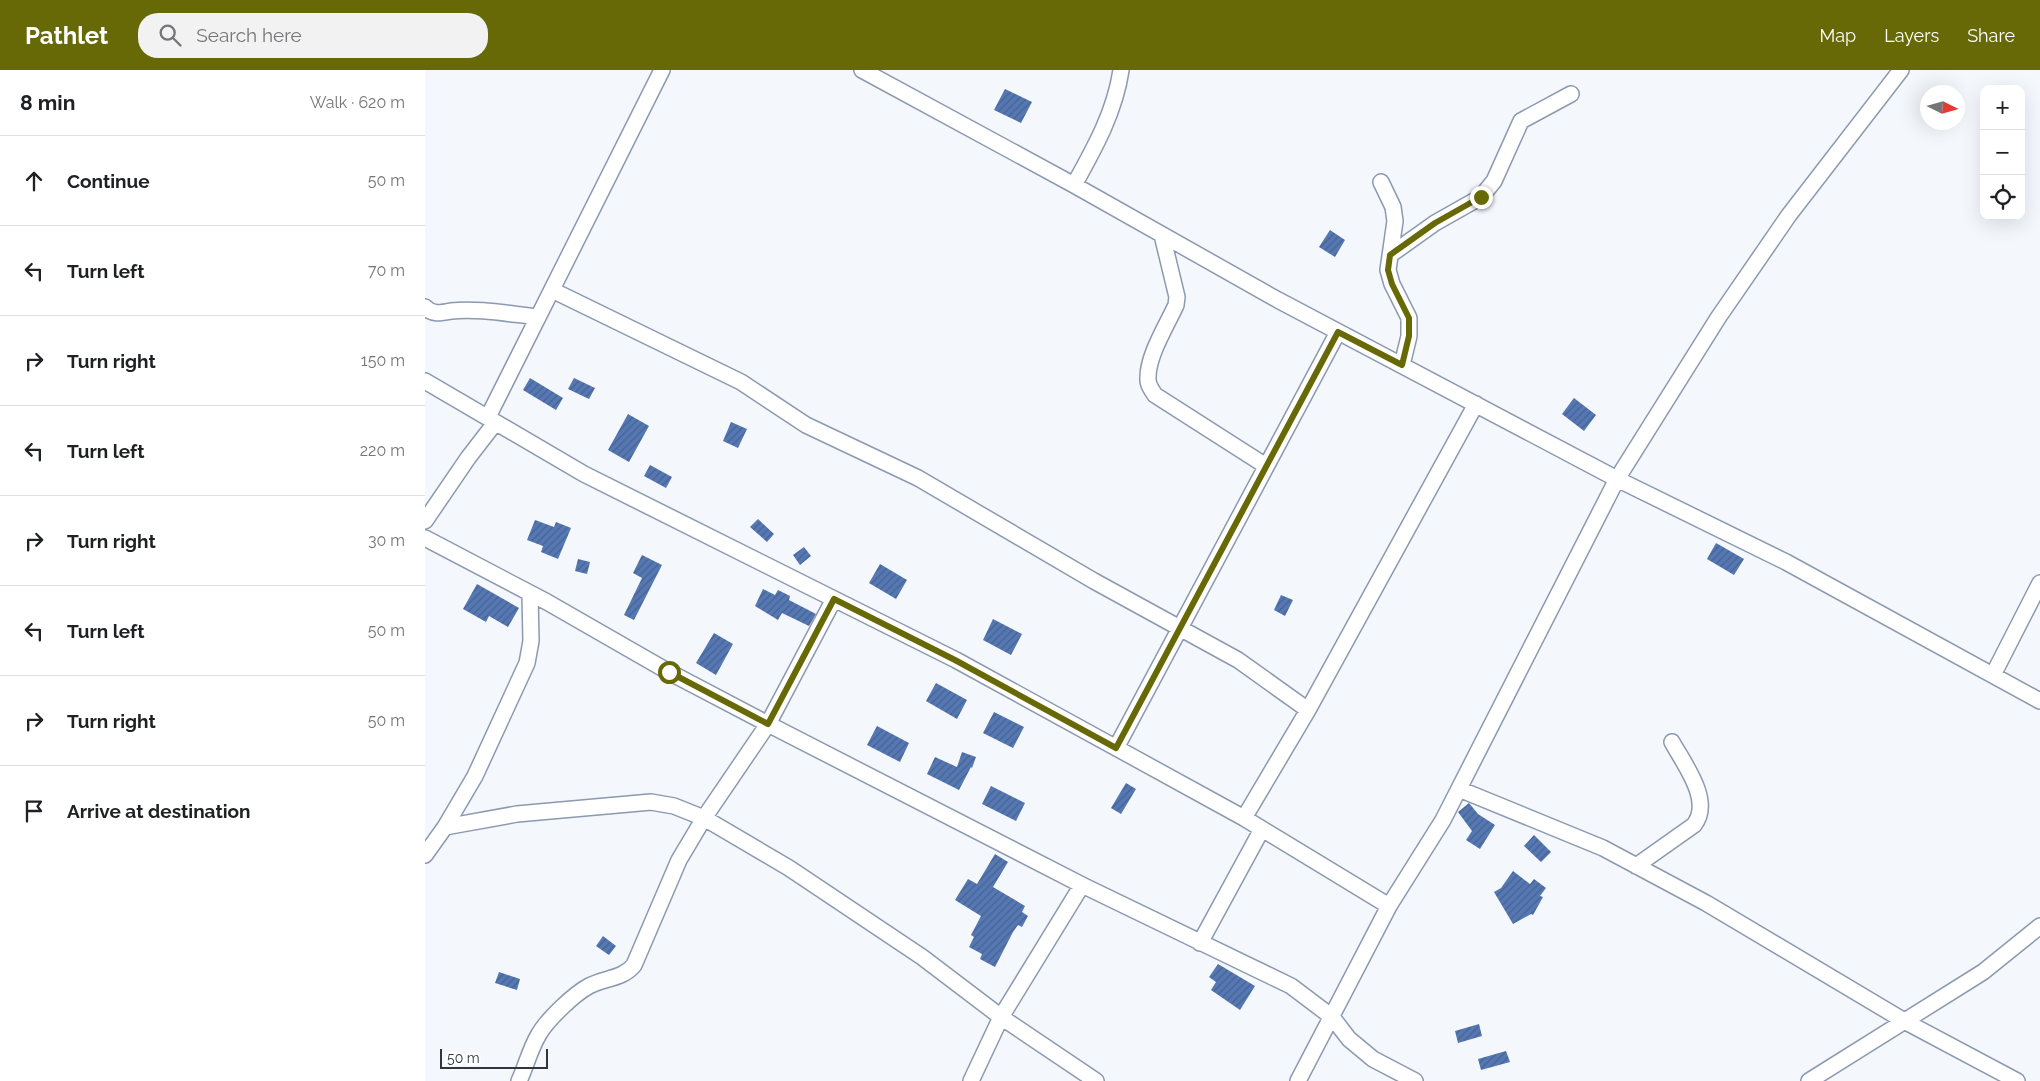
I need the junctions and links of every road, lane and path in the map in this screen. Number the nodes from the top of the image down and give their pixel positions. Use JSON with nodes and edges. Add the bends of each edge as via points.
{"nodes":[{"id":1,"x":662,"y":70,"type":"edge"},
{"id":2,"x":863,"y":70,"type":"edge"},
{"id":3,"x":1121,"y":70,"type":"edge"},
{"id":4,"x":1901,"y":70,"type":"edge"},
{"id":5,"x":1571,"y":94,"type":"dead end"},
{"id":6,"x":1381,"y":182,"type":"dead end"},
{"id":7,"x":1074,"y":185,"type":"junction"},
{"id":8,"x":1162,"y":235,"type":"junction"},
{"id":9,"x":1390,"y":255,"type":"junction"},
{"id":10,"x":551,"y":290,"type":"junction"},
{"id":11,"x":425,"y":307,"type":"edge"},
{"id":12,"x":538,"y":317,"type":"junction"},
{"id":13,"x":1338,"y":332,"type":"junction"},
{"id":14,"x":1402,"y":365,"type":"junction"},
{"id":15,"x":425,"y":380,"type":"edge"},
{"id":16,"x":1476,"y":404,"type":"junction"},
{"id":17,"x":492,"y":420,"type":"junction"},
{"id":18,"x":1266,"y":466,"type":"junction"},
{"id":19,"x":1617,"y":478,"type":"junction"},
{"id":20,"x":425,"y":521,"type":"edge"},
{"id":21,"x":425,"y":538,"type":"edge"},
{"id":22,"x":2040,"y":583,"type":"edge"},
{"id":23,"x":530,"y":594,"type":"junction"},
{"id":24,"x":834,"y":599,"type":"junction"},
{"id":25,"x":1180,"y":628,"type":"junction"},
{"id":26,"x":1993,"y":674,"type":"junction"},
{"id":27,"x":2040,"y":701,"type":"edge"},
{"id":28,"x":1308,"y":710,"type":"junction"},
{"id":29,"x":768,"y":724,"type":"junction"},
{"id":30,"x":1672,"y":742,"type":"dead end"},
{"id":31,"x":1116,"y":748,"type":"junction"},
{"id":32,"x":1459,"y":789,"type":"junction"},
{"id":33,"x":704,"y":818,"type":"junction"},
{"id":34,"x":1244,"y":818,"type":"junction"},
{"id":35,"x":445,"y":827,"type":"junction"},
{"id":36,"x":1262,"y":829,"type":"junction"},
{"id":37,"x":425,"y":854,"type":"edge"},
{"id":38,"x":1636,"y":866,"type":"junction"},
{"id":39,"x":1082,"y":885,"type":"junction"},
{"id":40,"x":1389,"y":906,"type":"junction"},
{"id":41,"x":2040,"y":926,"type":"edge"},
{"id":42,"x":1200,"y":943,"type":"junction"},
{"id":43,"x":1001,"y":1016,"type":"junction"},
{"id":44,"x":1332,"y":1017,"type":"junction"},
{"id":45,"x":1906,"y":1022,"type":"junction"},
{"id":46,"x":519,"y":1081,"type":"edge"},
{"id":47,"x":971,"y":1081,"type":"edge"},
{"id":48,"x":1096,"y":1081,"type":"edge"},
{"id":49,"x":1298,"y":1081,"type":"edge"},
{"id":50,"x":1415,"y":1081,"type":"edge"},
{"id":51,"x":1809,"y":1081,"type":"edge"},
{"id":52,"x":2017,"y":1081,"type":"edge"}],
"edges":[{"from":1,"to":10,"type":"street"},
{"from":2,"to":7,"type":"street"},
{"from":3,"to":7,"type":"street","via":[[1100,138]]},
{"from":4,"to":19,"type":"street","via":[[1789,214],[1717,318]]},
{"from":5,"to":9,"type":"street","via":[[1521,121],[1494,181],[1481,197],[1435,223]]},
{"from":6,"to":9,"type":"street","via":[[1393,207],[1395,221]]},
{"from":7,"to":8,"type":"street"},
{"from":8,"to":13,"type":"street"},
{"from":8,"to":18,"type":"street","via":[[1177,297],[1176,306],[1149,364],[1147,378],[1150,387],[1155,394]]},
{"from":9,"to":14,"type":"street","via":[[1388,270],[1392,284],[1409,318],[1409,336]]},
{"from":10,"to":12,"type":"street"},
{"from":10,"to":25,"type":"street","via":[[741,382],[806,425],[918,478]]},
{"from":11,"to":12,"type":"street","via":[[437,313],[471,310]]},
{"from":12,"to":17,"type":"street"},
{"from":13,"to":14,"type":"street"},
{"from":13,"to":18,"type":"street"},
{"from":14,"to":16,"type":"street"},
{"from":15,"to":17,"type":"street"},
{"from":16,"to":19,"type":"street"},
{"from":16,"to":28,"type":"street"},
{"from":17,"to":20,"type":"street"},
{"from":17,"to":24,"type":"street","via":[[584,474]]},
{"from":18,"to":25,"type":"street"},
{"from":19,"to":26,"type":"street","via":[[1787,562]]},
{"from":19,"to":32,"type":"street"},
{"from":21,"to":23,"type":"street"},
{"from":22,"to":26,"type":"street"},
{"from":23,"to":29,"type":"street"},
{"from":23,"to":35,"type":"street","via":[[531,641],[527,663],[475,776]]},
{"from":24,"to":29,"type":"street"},
{"from":24,"to":31,"type":"street","via":[[955,660]]},
{"from":25,"to":28,"type":"street","via":[[1238,660]]},
{"from":25,"to":31,"type":"street"},
{"from":26,"to":27,"type":"street"},
{"from":28,"to":34,"type":"street"},
{"from":29,"to":33,"type":"street"},
{"from":29,"to":39,"type":"street"},
{"from":30,"to":38,"type":"street","via":[[1700,799],[1699,818],[1694,825]]},
{"from":31,"to":34,"type":"street"},
{"from":32,"to":38,"type":"street","via":[[1603,848]]},
{"from":32,"to":40,"type":"street"},
{"from":33,"to":35,"type":"street","via":[[674,806],[651,802],[517,814]]},
{"from":33,"to":43,"type":"street","via":[[822,890],[922,957]]},
{"from":33,"to":46,"type":"street","via":[[679,860],[634,965],[620,976],[589,986],[571,999],[540,1033]]},
{"from":34,"to":36,"type":"street"},
{"from":35,"to":37,"type":"street"},
{"from":36,"to":40,"type":"street"},
{"from":36,"to":42,"type":"street"},
{"from":38,"to":45,"type":"street","via":[[1706,903]]},
{"from":39,"to":42,"type":"street"},
{"from":39,"to":43,"type":"street"},
{"from":40,"to":44,"type":"street"},
{"from":41,"to":45,"type":"street","via":[[1983,972]]},
{"from":42,"to":44,"type":"street","via":[[1291,986]]},
{"from":43,"to":47,"type":"street"},
{"from":43,"to":48,"type":"street"},
{"from":44,"to":49,"type":"street"},
{"from":44,"to":50,"type":"street","via":[[1349,1039],[1373,1059]]},
{"from":45,"to":51,"type":"street"},
{"from":45,"to":52,"type":"street"}]}
